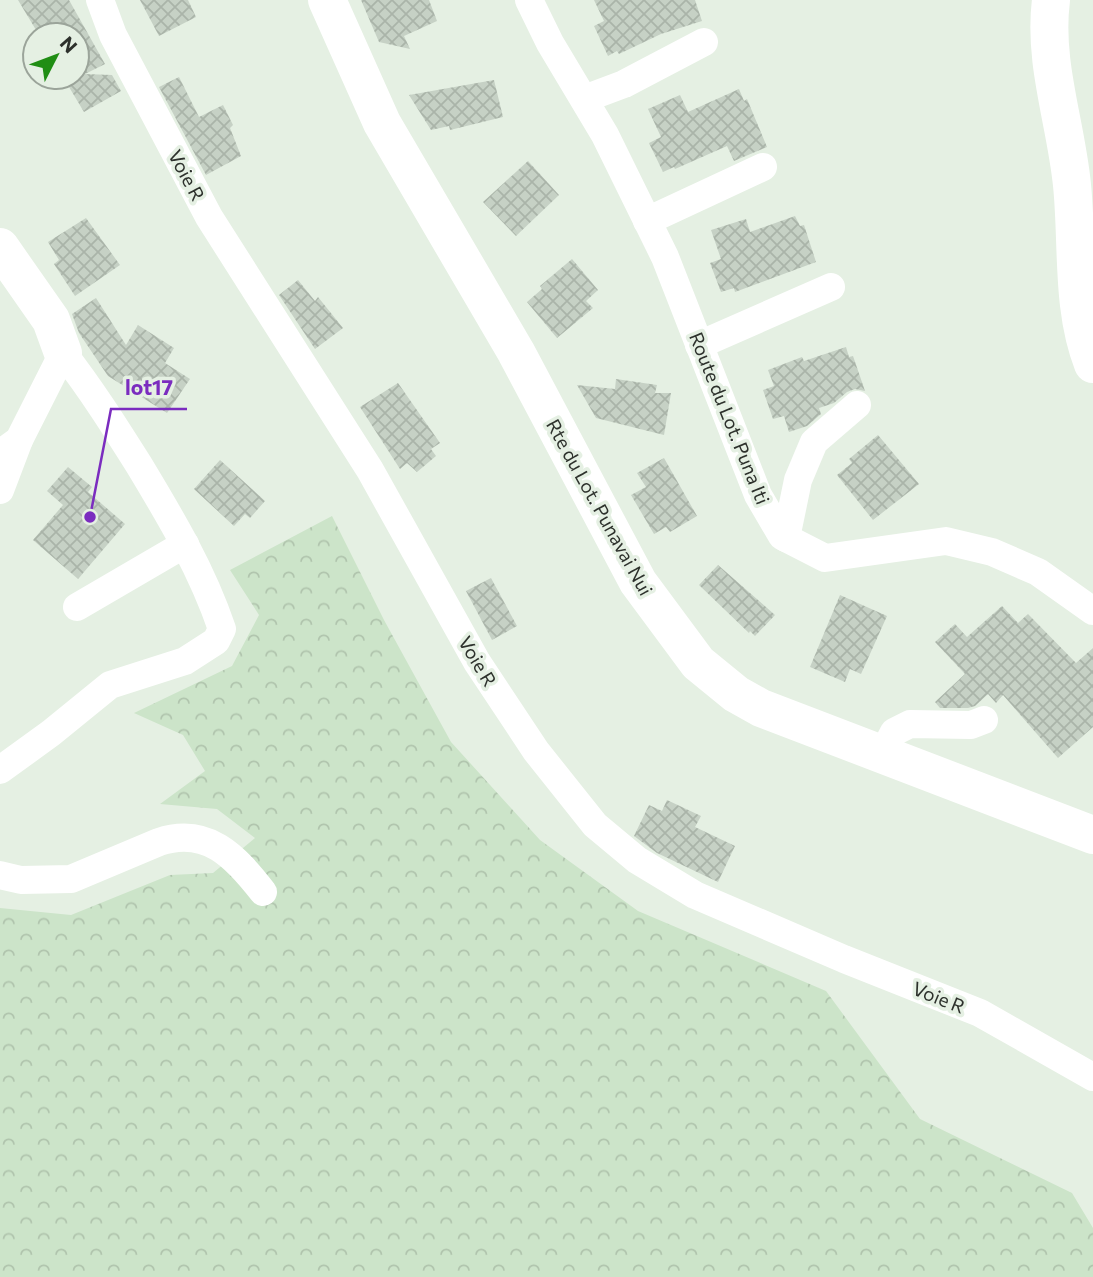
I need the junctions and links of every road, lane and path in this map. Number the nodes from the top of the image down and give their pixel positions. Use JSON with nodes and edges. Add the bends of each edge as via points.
{"nodes":[{"id":1,"x":100,"y":0,"type":"edge"},
{"id":2,"x":327,"y":0,"type":"edge"},
{"id":3,"x":529,"y":0,"type":"edge"},
{"id":4,"x":1051,"y":0,"type":"edge"},
{"id":5,"x":704,"y":42,"type":"dead end"},
{"id":6,"x":584,"y":99,"type":"junction"},
{"id":7,"x":763,"y":167,"type":"dead end"},
{"id":8,"x":647,"y":221,"type":"junction"},
{"id":9,"x":0,"y":247,"type":"edge"},
{"id":10,"x":831,"y":287,"type":"dead end"},
{"id":11,"x":699,"y":345,"type":"junction"},
{"id":12,"x":63,"y":353,"type":"junction"},
{"id":13,"x":1093,"y":364,"type":"edge"},
{"id":14,"x":857,"y":404,"type":"dead end"},
{"id":15,"x":10,"y":447,"type":"edge"},
{"id":16,"x":0,"y":490,"type":"edge"},
{"id":17,"x":786,"y":538,"type":"junction"},
{"id":18,"x":186,"y":544,"type":"junction"},
{"id":19,"x":78,"y":607,"type":"dead end"},
{"id":20,"x":1093,"y":611,"type":"edge"},
{"id":21,"x":984,"y":720,"type":"dead end"},
{"id":22,"x":883,"y":753,"type":"junction"},
{"id":23,"x":0,"y":769,"type":"edge"},
{"id":24,"x":1093,"y":835,"type":"edge"},
{"id":25,"x":0,"y":875,"type":"edge"},
{"id":26,"x":262,"y":892,"type":"dead end"},
{"id":27,"x":1093,"y":1077,"type":"edge"}],
"edges":[{"from":1,"to":27,"type":"street","name":"Voie R","via":[[113,35],[209,217],[370,470],[477,662],[536,751],[595,825],[637,860],[695,895],[980,1013]]},
{"from":2,"to":22,"type":"main road","name":"Rte du Lot. Punavai Nui","via":[[382,123],[516,352],[638,582],[659,613],[698,663],[736,694],[761,708]]},
{"from":3,"to":6,"type":"street","name":"Route du Lot. Puna Iti"},
{"from":4,"to":13,"type":"main road","via":[[1049,56],[1072,185],[1081,320]]},
{"from":5,"to":6,"type":"street","via":[[624,84]]},
{"from":6,"to":8,"type":"street","name":"Route du Lot. Puna Iti"},
{"from":7,"to":8,"type":"street"},
{"from":8,"to":11,"type":"street","name":"Route du Lot. Puna Iti"},
{"from":9,"to":12,"type":"main road","via":[[51,320]]},
{"from":10,"to":11,"type":"street"},
{"from":11,"to":17,"type":"street","name":"Route du Lot. Puna Iti","via":[[758,495]]},
{"from":12,"to":15,"type":"street"},
{"from":12,"to":18,"type":"street","via":[[108,415]]},
{"from":14,"to":17,"type":"street","via":[[814,442],[798,480]]},
{"from":15,"to":16,"type":"street"},
{"from":17,"to":20,"type":"street","name":"Route du Lot. Puna Iti","via":[[825,558],[946,541],[992,552],[1038,572]]},
{"from":18,"to":19,"type":"street"},
{"from":18,"to":23,"type":"street","via":[[222,629],[216,641],[185,661],[110,685]]},
{"from":21,"to":22,"type":"street","via":[[971,726],[910,724],[894,732]]},
{"from":22,"to":24,"type":"main road","name":"Rte du Lot. Punavai Nui"},
{"from":25,"to":26,"type":"street","via":[[21,880],[71,879],[159,842],[196,838],[228,852]]}]}
